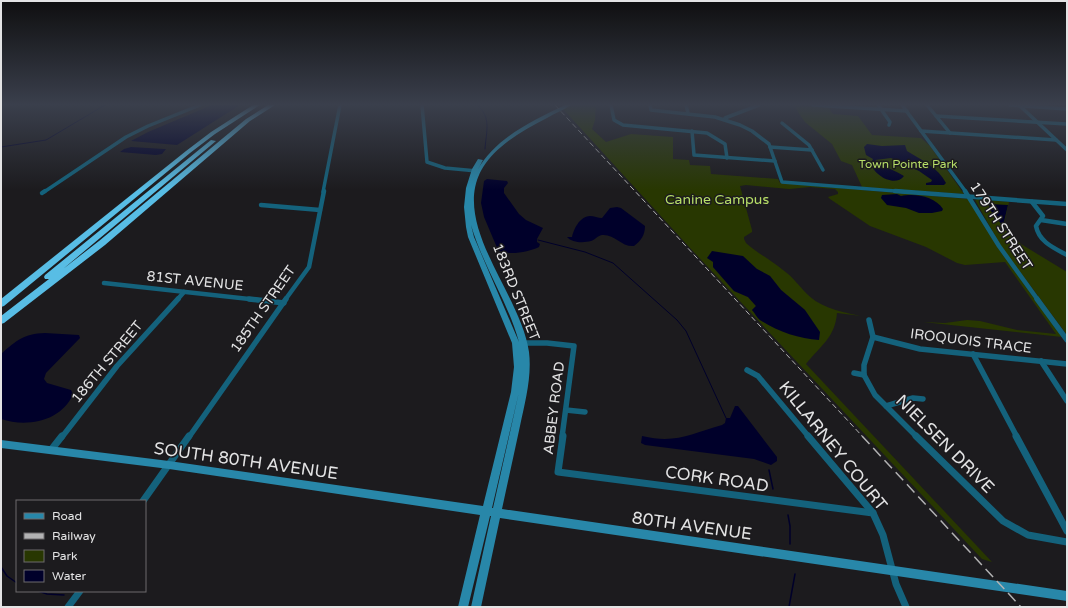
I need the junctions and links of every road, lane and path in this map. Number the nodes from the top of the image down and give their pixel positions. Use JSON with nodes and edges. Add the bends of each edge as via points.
{"nodes":[{"id":1,"x":133,"y":133,"type":"edge"},
{"id":2,"x":213,"y":133,"type":"edge"},
{"id":3,"x":223,"y":133,"type":"edge"},
{"id":4,"x":232,"y":133,"type":"edge"},
{"id":5,"x":335,"y":133,"type":"edge"},
{"id":6,"x":424,"y":133,"type":"edge"},
{"id":7,"x":508,"y":133,"type":"edge"},
{"id":8,"x":514,"y":133,"type":"edge"},
{"id":9,"x":692,"y":133,"type":"edge"},
{"id":10,"x":708,"y":133,"type":"edge"},
{"id":11,"x":755,"y":133,"type":"edge"},
{"id":12,"x":797,"y":133,"type":"edge"},
{"id":13,"x":923,"y":133,"type":"edge"},
{"id":14,"x":956,"y":133,"type":"edge"},
{"id":15,"x":1049,"y":133,"type":"edge"},
{"id":16,"x":1056,"y":140,"type":"junction"},
{"id":17,"x":770,"y":147,"type":"junction"},
{"id":18,"x":812,"y":150,"type":"junction"},
{"id":19,"x":1067,"y":150,"type":"edge"},
{"id":20,"x":727,"y":158,"type":"junction"},
{"id":21,"x":775,"y":161,"type":"junction"},
{"id":22,"x":823,"y":170,"type":"dead end"},
{"id":23,"x":477,"y":171,"type":"junction"},
{"id":24,"x":42,"y":193,"type":"dead end"},
{"id":25,"x":970,"y":197,"type":"junction"},
{"id":26,"x":1032,"y":202,"type":"junction"},
{"id":27,"x":1067,"y":204,"type":"edge"},
{"id":28,"x":261,"y":205,"type":"dead end"},
{"id":29,"x":320,"y":210,"type":"junction"},
{"id":30,"x":1041,"y":220,"type":"junction"},
{"id":31,"x":1067,"y":224,"type":"edge"},
{"id":32,"x":1067,"y":255,"type":"edge"},
{"id":33,"x":104,"y":283,"type":"dead end"},
{"id":34,"x":184,"y":292,"type":"junction"},
{"id":35,"x":284,"y":303,"type":"junction"},
{"id":36,"x":1,"y":304,"type":"edge"},
{"id":37,"x":1,"y":315,"type":"edge"},
{"id":38,"x":869,"y":320,"type":"dead end"},
{"id":39,"x":1,"y":321,"type":"edge"},
{"id":40,"x":873,"y":337,"type":"junction"},
{"id":41,"x":1067,"y":340,"type":"edge"},
{"id":42,"x":520,"y":343,"type":"junction"},
{"id":43,"x":973,"y":354,"type":"junction"},
{"id":44,"x":1041,"y":361,"type":"junction"},
{"id":45,"x":1067,"y":364,"type":"edge"},
{"id":46,"x":747,"y":370,"type":"dead end"},
{"id":47,"x":854,"y":373,"type":"dead end"},
{"id":48,"x":864,"y":375,"type":"junction"},
{"id":49,"x":923,"y":399,"type":"dead end"},
{"id":50,"x":1067,"y":401,"type":"edge"},
{"id":51,"x":886,"y":406,"type":"junction"},
{"id":52,"x":566,"y":410,"type":"junction"},
{"id":53,"x":585,"y":412,"type":"dead end"},
{"id":54,"x":1,"y":444,"type":"edge"},
{"id":55,"x":51,"y":450,"type":"junction"},
{"id":56,"x":169,"y":465,"type":"junction"},
{"id":57,"x":558,"y":472,"type":"joint"},
{"id":58,"x":144,"y":500,"type":"edge"},
{"id":59,"x":491,"y":513,"type":"junction"},
{"id":60,"x":873,"y":513,"type":"junction"},
{"id":61,"x":1067,"y":532,"type":"edge"},
{"id":62,"x":1067,"y":542,"type":"edge"},
{"id":63,"x":893,"y":571,"type":"junction"},
{"id":64,"x":79,"y":592,"type":"edge"},
{"id":65,"x":1067,"y":596,"type":"edge"},
{"id":66,"x":68,"y":607,"type":"edge"},
{"id":67,"x":463,"y":607,"type":"edge"},
{"id":68,"x":476,"y":607,"type":"edge"},
{"id":69,"x":906,"y":607,"type":"edge"}],
"edges":[{"from":1,"to":24,"type":"street"},
{"from":2,"to":36,"type":"highway"},
{"from":3,"to":37,"type":"highway"},
{"from":4,"to":39,"type":"highway","via":[[102,243]]},
{"from":5,"to":29,"type":"street","name":"185TH STREET"},
{"from":6,"to":23,"type":"street","via":[[427,162],[436,167]]},
{"from":7,"to":23,"type":"street","name":"183RD STREET","via":[[483,156]]},
{"from":8,"to":23,"type":"street","name":"183RD STREET","via":[[488,156]]},
{"from":9,"to":20,"type":"street","via":[[694,156]]},
{"from":10,"to":20,"type":"street","via":[[725,144]]},
{"from":11,"to":17,"type":"street"},
{"from":12,"to":18,"type":"street"},
{"from":13,"to":25,"type":"street","name":"179TH STREET"},
{"from":14,"to":16,"type":"street"},
{"from":15,"to":16,"type":"street"},
{"from":16,"to":19,"type":"street"},
{"from":17,"to":18,"type":"street"},
{"from":17,"to":21,"type":"street"},
{"from":18,"to":22,"type":"street"},
{"from":20,"to":21,"type":"street"},
{"from":21,"to":25,"type":"street","via":[[782,182]]},
{"from":23,"to":42,"type":"street","name":"183RD STREET","via":[[472,191],[473,220],[515,321]]},
{"from":25,"to":26,"type":"street"},
{"from":25,"to":41,"type":"street","name":"179TH STREET","via":[[999,246]]},
{"from":26,"to":27,"type":"street"},
{"from":26,"to":30,"type":"street","via":[[1043,216]]},
{"from":28,"to":29,"type":"street"},
{"from":29,"to":35,"type":"street","name":"185TH STREET","via":[[310,264]]},
{"from":30,"to":31,"type":"street"},
{"from":30,"to":32,"type":"street","via":[[1036,226],[1040,237]]},
{"from":33,"to":34,"type":"street","name":"81ST AVENUE"},
{"from":34,"to":35,"type":"street","name":"81ST AVENUE"},
{"from":34,"to":55,"type":"street","name":"186TH STREET","via":[[117,366]]},
{"from":35,"to":56,"type":"street","name":"185TH STREET"},
{"from":38,"to":40,"type":"street"},
{"from":40,"to":43,"type":"street","name":"IROQUOIS TRACE","via":[[920,348]]},
{"from":40,"to":48,"type":"street","via":[[864,365]]},
{"from":42,"to":52,"type":"street","name":"ABBEY ROAD","via":[[574,346]]},
{"from":42,"to":59,"type":"street","name":"183RD STREET","via":[[515,392]]},
{"from":43,"to":44,"type":"street","name":"IROQUOIS TRACE"},
{"from":43,"to":61,"type":"street"},
{"from":44,"to":45,"type":"street","name":"IROQUOIS TRACE"},
{"from":44,"to":50,"type":"street"},
{"from":46,"to":60,"type":"street","name":"KILLARNEY COURT","via":[[758,376]]},
{"from":47,"to":48,"type":"street"},
{"from":48,"to":51,"type":"street","name":"NIELSEN DRIVE","via":[[872,390]]},
{"from":49,"to":51,"type":"street","via":[[913,398]]},
{"from":51,"to":62,"type":"street","name":"NIELSEN DRIVE","via":[[1003,521],[1028,535]]},
{"from":52,"to":53,"type":"street"},
{"from":52,"to":57,"type":"street","name":"ABBEY ROAD"},
{"from":54,"to":55,"type":"street","name":"SOUTH 80TH AVENUE"},
{"from":55,"to":56,"type":"street","name":"SOUTH 80TH AVENUE"},
{"from":56,"to":58,"type":"street","name":"185TH STREET"},
{"from":56,"to":59,"type":"street","name":"SOUTH 80TH AVENUE"},
{"from":57,"to":60,"type":"street","name":"CORK ROAD"},
{"from":59,"to":63,"type":"street","name":"80TH AVENUE"},
{"from":59,"to":67,"type":"street","name":"183RD STREET"},
{"from":59,"to":68,"type":"street","name":"183RD STREET"},
{"from":60,"to":63,"type":"street","name":"KILLARNEY COURT","via":[[880,526]]},
{"from":63,"to":65,"type":"street"},
{"from":63,"to":69,"type":"street","name":"KILLARNEY COURT"},
{"from":64,"to":66,"type":"street"}]}
